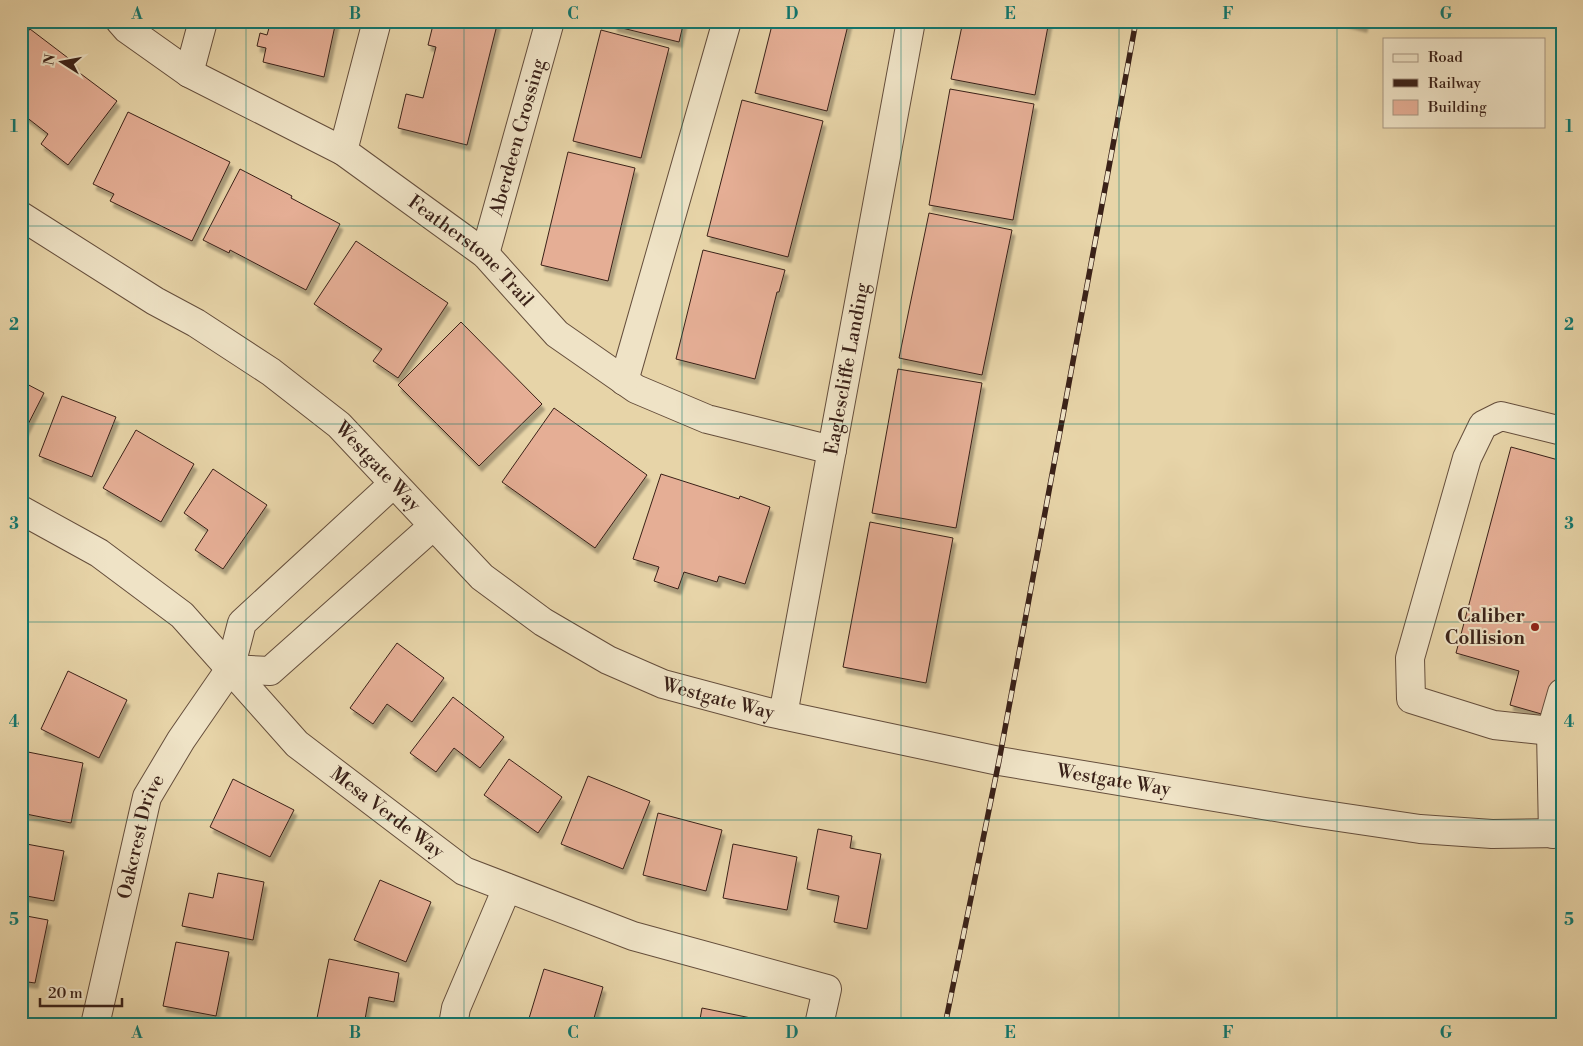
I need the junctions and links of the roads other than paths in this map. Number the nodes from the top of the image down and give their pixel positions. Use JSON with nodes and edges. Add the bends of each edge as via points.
{"nodes":[{"id":1,"x":120,"y":21,"type":"edge"},
{"id":2,"x":203,"y":21,"type":"edge"},
{"id":3,"x":378,"y":21,"type":"edge"},
{"id":4,"x":550,"y":21,"type":"edge"},
{"id":5,"x":727,"y":21,"type":"edge"},
{"id":6,"x":911,"y":21,"type":"edge"},
{"id":7,"x":189,"y":73,"type":"junction"},
{"id":8,"x":343,"y":151,"type":"junction"},
{"id":9,"x":21,"y":216,"type":"edge"},
{"id":10,"x":485,"y":254,"type":"junction"},
{"id":11,"x":624,"y":381,"type":"junction"},
{"id":12,"x":1562,"y":431,"type":"edge"},
{"id":13,"x":832,"y":450,"type":"junction"},
{"id":14,"x":393,"y":484,"type":"junction"},
{"id":15,"x":21,"y":510,"type":"edge"},
{"id":16,"x":433,"y":526,"type":"junction"},
{"id":17,"x":230,"y":670,"type":"junction"},
{"id":18,"x":1562,"y":694,"type":"edge"},
{"id":19,"x":783,"y":715,"type":"junction"},
{"id":20,"x":1556,"y":730,"type":"edge"},
{"id":21,"x":1557,"y":834,"type":"edge"},
{"id":22,"x":507,"y":888,"type":"junction"},
{"id":23,"x":95,"y":1025,"type":"edge"},
{"id":24,"x":453,"y":1025,"type":"edge"},
{"id":25,"x":819,"y":1025,"type":"edge"}],
"edges":[{"from":1,"to":7,"type":"street","name":"Featherstone Trail"},
{"from":2,"to":7,"type":"street"},
{"from":3,"to":8,"type":"street"},
{"from":4,"to":10,"type":"street","name":"Aberdeen Crossing"},
{"from":5,"to":11,"type":"street"},
{"from":6,"to":13,"type":"street","name":"Eaglescliffe Landing"},
{"from":7,"to":8,"type":"street","name":"Featherstone Trail"},
{"from":8,"to":10,"type":"street","name":"Featherstone Trail"},
{"from":9,"to":14,"type":"street","name":"Westgate Way","via":[[271,372],[339,426]]},
{"from":10,"to":11,"type":"street","name":"Featherstone Trail","via":[[557,334]]},
{"from":11,"to":13,"type":"street","name":"Featherstone Trail","via":[[707,419]]},
{"from":12,"to":20,"type":"street","via":[[1502,416],[1483,424],[1468,458],[1410,658],[1411,699],[1494,725]]},
{"from":13,"to":19,"type":"street","name":"Eaglescliffe Landing"},
{"from":14,"to":16,"type":"street","name":"Westgate Way"},
{"from":14,"to":17,"type":"street","name":"Oakcrest Drive","via":[[242,623]]},
{"from":15,"to":17,"type":"street","name":"Mesa Verde Way","via":[[99,553],[175,610]]},
{"from":16,"to":17,"type":"street","via":[[270,671]]},
{"from":16,"to":19,"type":"street","name":"Westgate Way","via":[[482,577],[543,622],[608,660],[663,684]]},
{"from":17,"to":22,"type":"street","name":"Mesa Verde Way","via":[[297,744],[464,871]]},
{"from":17,"to":23,"type":"street","name":"Oakcrest Drive","via":[[181,740],[147,797]]},
{"from":18,"to":20,"type":"street"},
{"from":19,"to":21,"type":"street","name":"Westgate Way","via":[[999,761],[1305,812],[1420,829]]},
{"from":20,"to":21,"type":"street"},
{"from":22,"to":24,"type":"street","via":[[456,1008]]},
{"from":22,"to":25,"type":"street","name":"Mesa Verde Way","via":[[632,936],[827,988]]}]}
